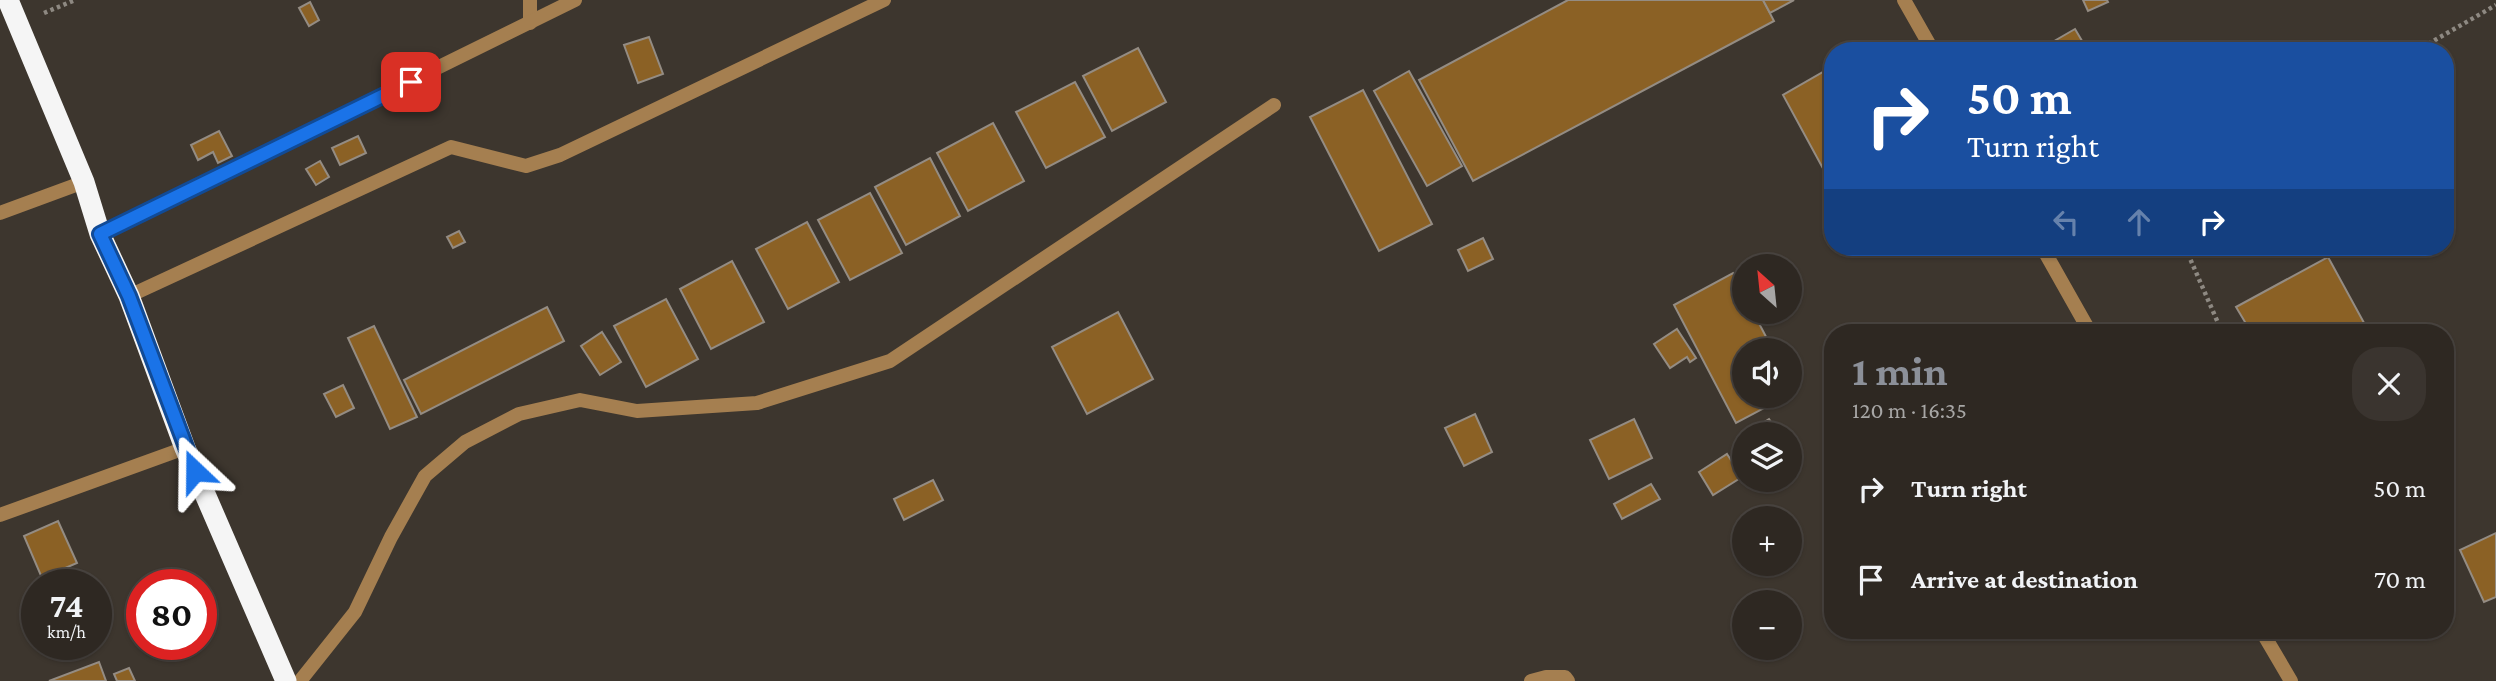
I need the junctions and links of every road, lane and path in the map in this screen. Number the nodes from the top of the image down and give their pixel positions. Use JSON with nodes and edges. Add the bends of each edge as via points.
{"nodes":[{"id":1,"x":8,"y":0,"type":"edge"},
{"id":2,"x":530,"y":0,"type":"edge"},
{"id":3,"x":575,"y":0,"type":"edge"},
{"id":4,"x":884,"y":0,"type":"edge"},
{"id":5,"x":1904,"y":0,"type":"edge"},
{"id":6,"x":2496,"y":5,"type":"edge"},
{"id":7,"x":530,"y":23,"type":"junction"},
{"id":8,"x":1928,"y":42,"type":"edge"},
{"id":9,"x":2432,"y":42,"type":"edge"},
{"id":10,"x":1274,"y":106,"type":"dead end"},
{"id":11,"x":84,"y":182,"type":"junction"},
{"id":12,"x":0,"y":213,"type":"edge"},
{"id":13,"x":100,"y":234,"type":"junction"},
{"id":14,"x":2047,"y":256,"type":"edge"},
{"id":15,"x":2189,"y":256,"type":"edge"},
{"id":16,"x":129,"y":296,"type":"junction"},
{"id":17,"x":2085,"y":324,"type":"edge"},
{"id":18,"x":2219,"y":324,"type":"edge"},
{"id":19,"x":185,"y":448,"type":"junction"},
{"id":20,"x":0,"y":515,"type":"edge"},
{"id":21,"x":2266,"y":639,"type":"edge"},
{"id":22,"x":286,"y":681,"type":"edge"},
{"id":23,"x":300,"y":681,"type":"edge"},
{"id":24,"x":1531,"y":681,"type":"edge"},
{"id":25,"x":1568,"y":681,"type":"edge"},
{"id":26,"x":2291,"y":681,"type":"edge"}],
"edges":[{"from":1,"to":11,"type":"highway"},
{"from":2,"to":7,"type":"street"},
{"from":3,"to":7,"type":"street"},
{"from":4,"to":16,"type":"street","via":[[561,155],[526,166],[452,146]]},
{"from":5,"to":8,"type":"street"},
{"from":6,"to":9,"type":"path"},
{"from":7,"to":13,"type":"street"},
{"from":10,"to":23,"type":"street","via":[[890,361],[757,403],[637,411],[580,400],[519,414],[465,442],[425,476],[355,612]]},
{"from":11,"to":12,"type":"street"},
{"from":11,"to":13,"type":"highway"},
{"from":13,"to":16,"type":"highway"},
{"from":14,"to":17,"type":"street"},
{"from":15,"to":18,"type":"path"},
{"from":16,"to":19,"type":"highway"},
{"from":19,"to":20,"type":"street"},
{"from":19,"to":22,"type":"highway"},
{"from":21,"to":26,"type":"street"},
{"from":24,"to":25,"type":"street","via":[[1546,677]]}]}
